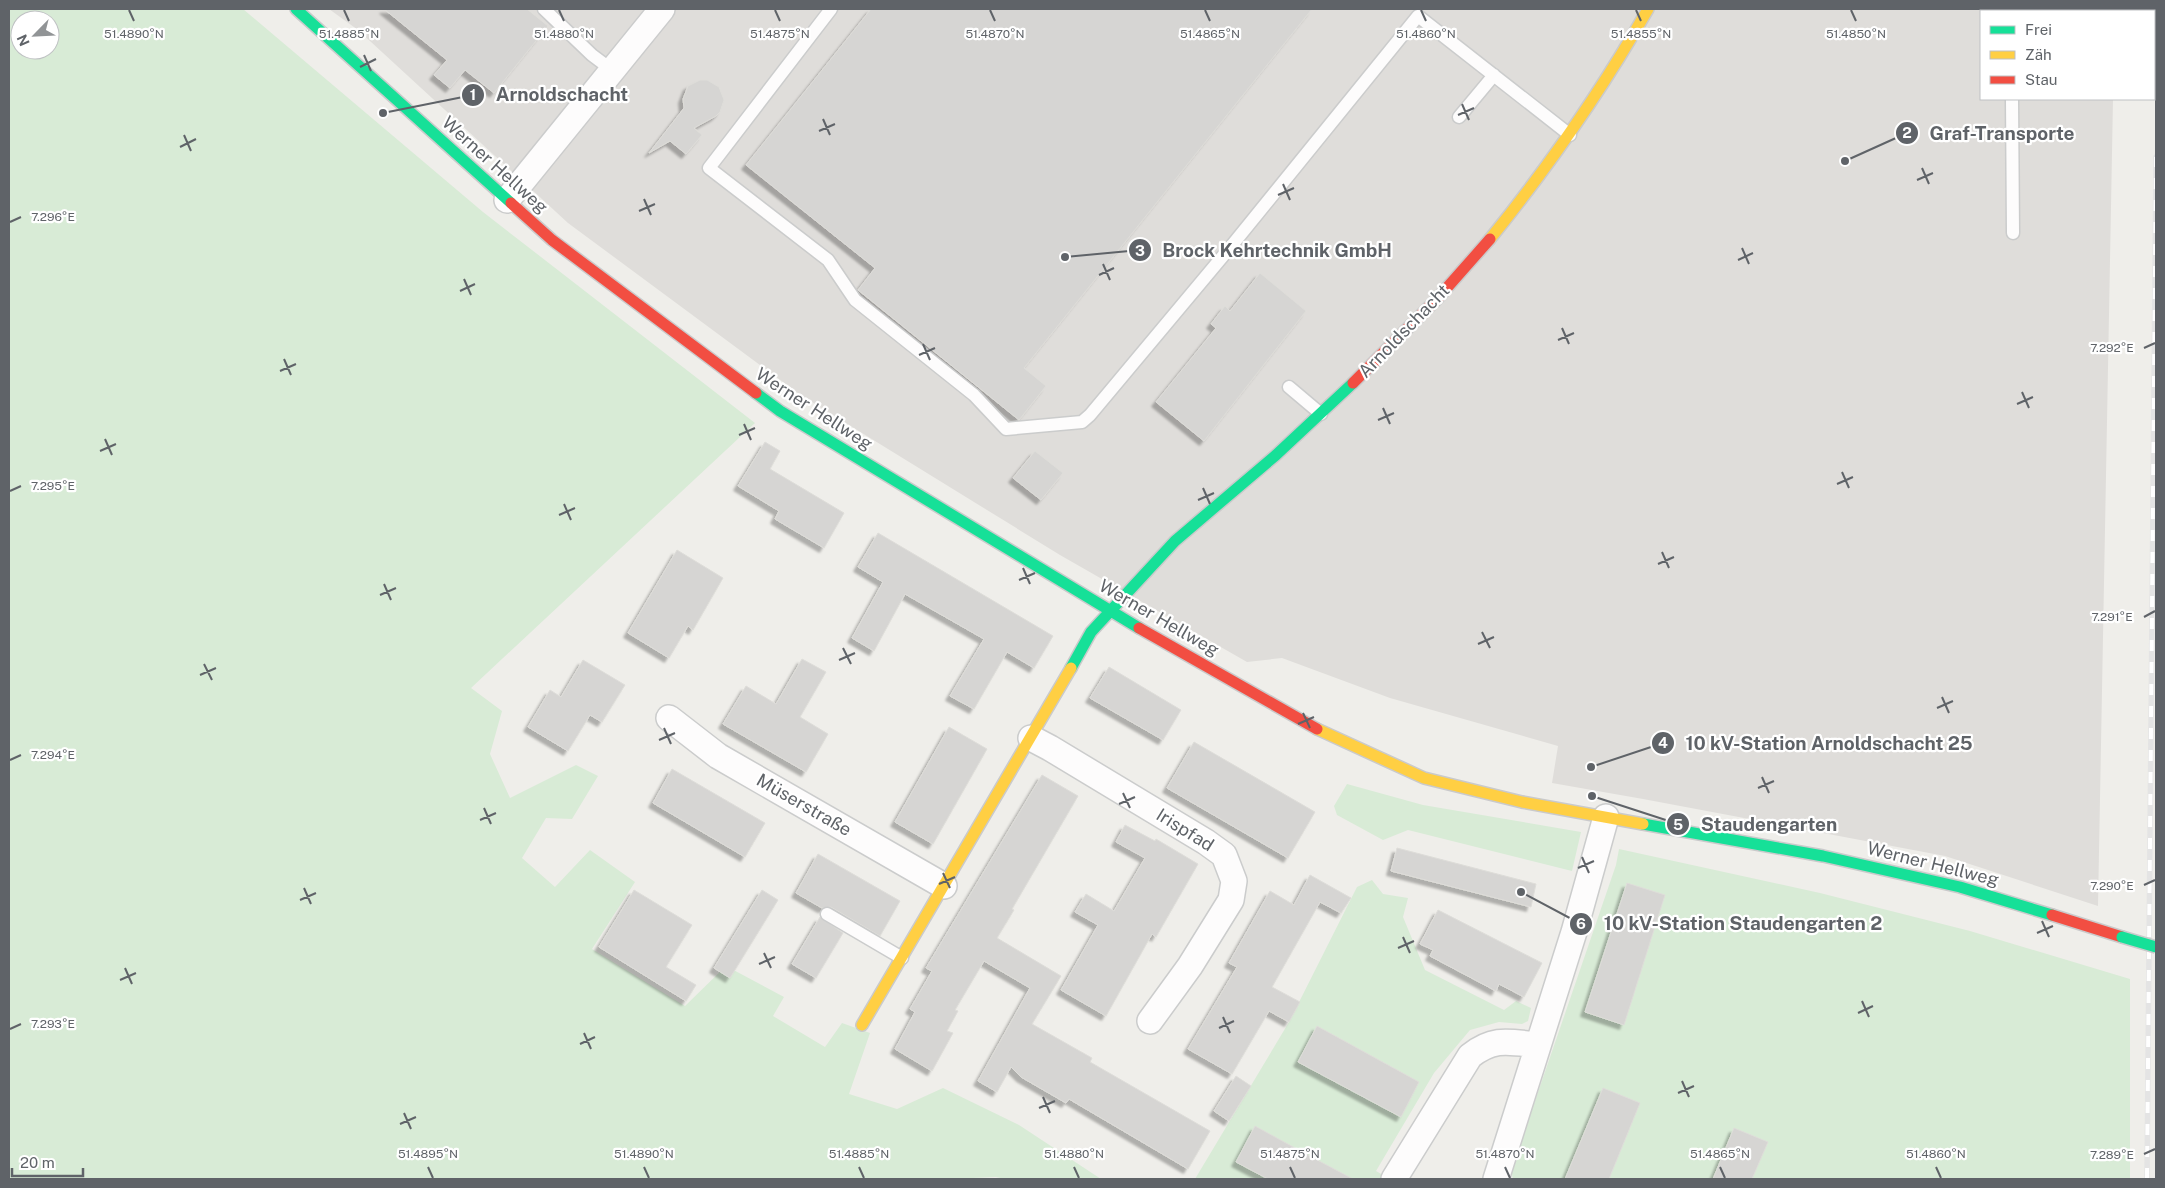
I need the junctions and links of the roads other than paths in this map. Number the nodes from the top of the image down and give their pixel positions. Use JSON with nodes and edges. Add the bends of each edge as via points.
{"nodes":[{"id":1,"x":296,"y":9,"type":"edge"},
{"id":2,"x":544,"y":9,"type":"edge"},
{"id":3,"x":662,"y":9,"type":"edge"},
{"id":4,"x":830,"y":9,"type":"edge"},
{"id":5,"x":1648,"y":9,"type":"edge"},
{"id":6,"x":612,"y":70,"type":"junction"},
{"id":7,"x":1494,"y":75,"type":"junction"},
{"id":8,"x":2012,"y":100,"type":"edge"},
{"id":9,"x":1459,"y":117,"type":"dead end"},
{"id":10,"x":1570,"y":135,"type":"junction"},
{"id":11,"x":507,"y":200,"type":"junction"},
{"id":12,"x":2013,"y":233,"type":"dead end"},
{"id":13,"x":1289,"y":387,"type":"dead end"},
{"id":14,"x":1321,"y":414,"type":"junction"},
{"id":15,"x":1110,"y":611,"type":"junction"},
{"id":16,"x":669,"y":718,"type":"dead end"},
{"id":17,"x":1031,"y":738,"type":"junction"},
{"id":18,"x":1606,"y":817,"type":"junction"},
{"id":19,"x":944,"y":886,"type":"junction"},
{"id":20,"x":828,"y":914,"type":"dead end"},
{"id":21,"x":2156,"y":948,"type":"edge"},
{"id":22,"x":902,"y":958,"type":"junction"},
{"id":23,"x":1150,"y":1021,"type":"dead end"},
{"id":24,"x":862,"y":1025,"type":"dead end"},
{"id":25,"x":1538,"y":1045,"type":"junction"},
{"id":26,"x":1394,"y":1179,"type":"edge"},
{"id":27,"x":1496,"y":1179,"type":"edge"}],
"edges":[{"from":1,"to":11,"type":"main road","name":"Werner Hellweg"},
{"from":2,"to":6,"type":"lane"},
{"from":3,"to":6,"type":"street"},
{"from":4,"to":7,"type":"lane","via":[[709,168],[828,260],[855,300],[974,395],[1006,429],[1082,422],[1090,416],[1418,16]]},
{"from":5,"to":10,"type":"main road","name":"Arnoldschacht"},
{"from":6,"to":11,"type":"street"},
{"from":7,"to":9,"type":"lane"},
{"from":7,"to":10,"type":"lane"},
{"from":8,"to":12,"type":"lane"},
{"from":10,"to":14,"type":"main road","name":"Arnoldschacht","via":[[1483,248],[1402,335]]},
{"from":11,"to":15,"type":"main road","name":"Werner Hellweg","via":[[594,274],[780,411]]},
{"from":13,"to":14,"type":"lane"},
{"from":14,"to":15,"type":"main road","name":"Arnoldschacht","via":[[1174,542]]},
{"from":15,"to":17,"type":"main road","via":[[1091,632]]},
{"from":15,"to":18,"type":"main road","name":"Werner Hellweg","via":[[1331,737],[1402,770],[1522,802]]},
{"from":16,"to":19,"type":"street","name":"Müserstraße","via":[[718,756]]},
{"from":17,"to":19,"type":"main road"},
{"from":17,"to":23,"type":"street","name":"Irispfad","via":[[1224,855],[1234,881],[1231,900],[1190,966]]},
{"from":18,"to":21,"type":"main road","name":"Werner Hellweg","bridge":true,"via":[[1823,856],[1960,887]]},
{"from":18,"to":25,"type":"street"},
{"from":19,"to":22,"type":"main road"},
{"from":20,"to":22,"type":"lane"},
{"from":22,"to":24,"type":"main road"},
{"from":25,"to":26,"type":"street","via":[[1508,1041],[1483,1046],[1470,1056]]},
{"from":25,"to":27,"type":"street"}]}
